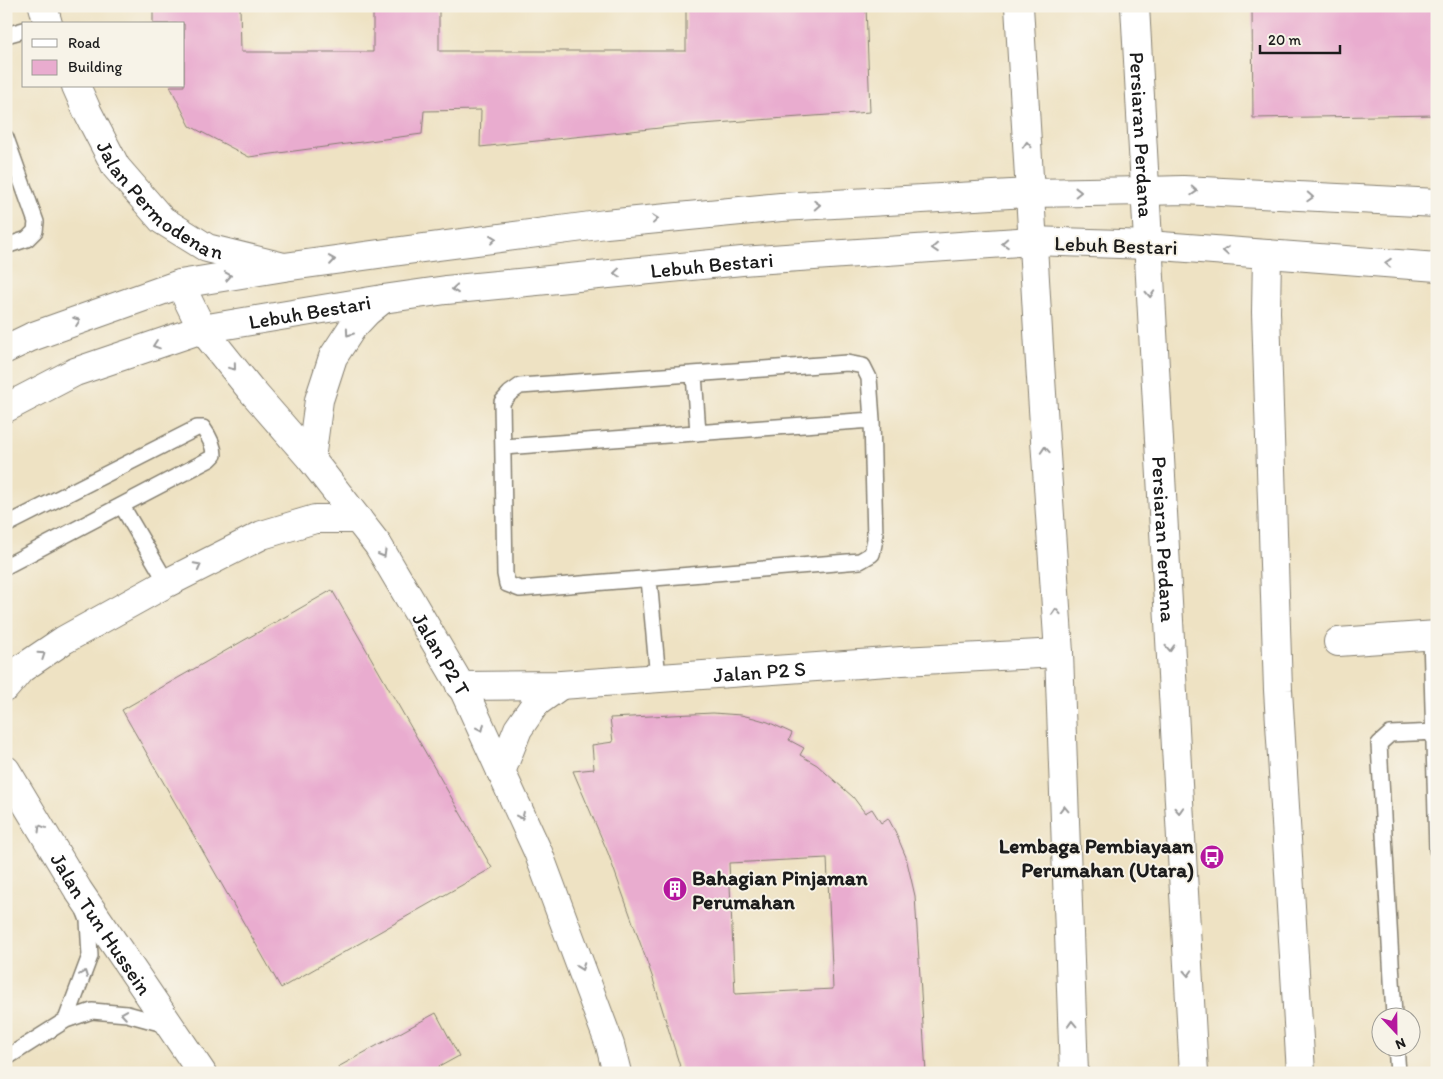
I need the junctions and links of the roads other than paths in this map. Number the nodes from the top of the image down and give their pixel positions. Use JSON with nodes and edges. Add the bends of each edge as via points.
{"nodes":[{"id":1,"x":43,"y":6,"type":"edge"},
{"id":2,"x":1019,"y":6,"type":"edge"},
{"id":3,"x":1135,"y":6,"type":"edge"},
{"id":4,"x":47,"y":22,"type":"edge"},
{"id":5,"x":22,"y":31,"type":"edge"},
{"id":6,"x":6,"y":35,"type":"edge"},
{"id":7,"x":77,"y":88,"type":"edge"},
{"id":8,"x":6,"y":138,"type":"edge"},
{"id":9,"x":1146,"y":191,"type":"junction"},
{"id":10,"x":1030,"y":193,"type":"junction"},
{"id":11,"x":1437,"y":203,"type":"edge"},
{"id":12,"x":1033,"y":242,"type":"junction"},
{"id":13,"x":1148,"y":245,"type":"junction"},
{"id":14,"x":6,"y":246,"type":"edge"},
{"id":15,"x":1267,"y":254,"type":"junction"},
{"id":16,"x":284,"y":267,"type":"junction"},
{"id":17,"x":1437,"y":267,"type":"edge"},
{"id":18,"x":180,"y":284,"type":"junction"},
{"id":19,"x":383,"y":298,"type":"junction"},
{"id":20,"x":202,"y":329,"type":"junction"},
{"id":21,"x":18,"y":339,"type":"edge"},
{"id":22,"x":6,"y":349,"type":"edge"},
{"id":23,"x":694,"y":374,"type":"junction"},
{"id":24,"x":6,"y":408,"type":"edge"},
{"id":25,"x":872,"y":420,"type":"junction"},
{"id":26,"x":698,"y":432,"type":"junction"},
{"id":27,"x":504,"y":447,"type":"junction"},
{"id":28,"x":311,"y":459,"type":"junction"},
{"id":29,"x":122,"y":506,"type":"junction"},
{"id":30,"x":358,"y":519,"type":"junction"},
{"id":31,"x":6,"y":524,"type":"edge"},
{"id":32,"x":6,"y":566,"type":"edge"},
{"id":33,"x":649,"y":579,"type":"junction"},
{"id":34,"x":167,"y":583,"type":"junction"},
{"id":35,"x":1434,"y":635,"type":"edge"},
{"id":36,"x":1338,"y":642,"type":"dead end"},
{"id":37,"x":1059,"y":653,"type":"junction"},
{"id":38,"x":658,"y":678,"type":"junction"},
{"id":39,"x":562,"y":685,"type":"junction"},
{"id":40,"x":460,"y":686,"type":"junction"},
{"id":41,"x":6,"y":687,"type":"edge"},
{"id":42,"x":1435,"y":732,"type":"edge"},
{"id":43,"x":6,"y":770,"type":"edge"},
{"id":44,"x":501,"y":772,"type":"junction"},
{"id":45,"x":1437,"y":850,"type":"edge"},
{"id":46,"x":67,"y":872,"type":"junction"},
{"id":47,"x":1393,"y":1006,"type":"edge"},
{"id":48,"x":66,"y":1020,"type":"junction"},
{"id":49,"x":171,"y":1026,"type":"junction"},
{"id":50,"x":610,"y":1045,"type":"junction"},
{"id":51,"x":1397,"y":1056,"type":"edge"},
{"id":52,"x":6,"y":1058,"type":"edge"},
{"id":53,"x":202,"y":1073,"type":"edge"},
{"id":54,"x":602,"y":1073,"type":"edge"},
{"id":55,"x":618,"y":1073,"type":"edge"},
{"id":56,"x":1074,"y":1073,"type":"edge"},
{"id":57,"x":1194,"y":1073,"type":"edge"},
{"id":58,"x":1302,"y":1073,"type":"edge"},
{"id":59,"x":1398,"y":1073,"type":"edge"}],
"edges":[{"from":1,"to":4,"type":"main road"},
{"from":10,"to":2,"type":"main road","one_way":true},
{"from":3,"to":9,"type":"main road","name":"Persiaran Perdana"},
{"from":5,"to":6,"type":"lane"},
{"from":7,"to":16,"type":"main road","name":"Jalan Permodenan","via":[[116,167],[162,220],[207,248]]},
{"from":8,"to":14,"type":"lane","via":[[36,222],[35,231],[27,238]]},
{"from":10,"to":9,"type":"main road","one_way":true},
{"from":9,"to":11,"type":"main road","one_way":true,"via":[[1183,190]]},
{"from":9,"to":13,"type":"main road","name":"Persiaran Perdana"},
{"from":10,"to":12,"type":"main road"},
{"from":16,"to":10,"type":"main road","one_way":true,"via":[[606,224],[781,207]]},
{"from":12,"to":13,"type":"main road","name":"Lebuh Bestari"},
{"from":12,"to":19,"type":"main road","name":"Lebuh Bestari","one_way":true,"via":[[742,261]]},
{"from":37,"to":12,"type":"main road","one_way":true},
{"from":15,"to":13,"type":"main road","name":"Lebuh Bestari","one_way":true},
{"from":13,"to":57,"type":"main road","name":"Persiaran Perdana","one_way":true},
{"from":17,"to":15,"type":"main road","name":"Lebuh Bestari","one_way":true},
{"from":15,"to":58,"type":"main road","via":[[1278,690]]},
{"from":18,"to":16,"type":"main road","one_way":true},
{"from":18,"to":20,"type":"main road","name":"Jalan P2 T"},
{"from":21,"to":18,"type":"main road","one_way":true},
{"from":19,"to":20,"type":"main road","name":"Lebuh Bestari"},
{"from":19,"to":28,"type":"main road","one_way":true,"via":[[352,328],[334,357],[319,400]]},
{"from":20,"to":24,"type":"main road","name":"Lebuh Bestari","one_way":true,"via":[[75,372]]},
{"from":20,"to":28,"type":"main road","name":"Jalan P2 T","one_way":true},
{"from":21,"to":22,"type":"main road"},
{"from":23,"to":25,"type":"lane","via":[[847,363],[863,366],[869,378]]},
{"from":23,"to":26,"type":"lane"},
{"from":23,"to":27,"type":"lane","via":[[520,386],[502,402]]},
{"from":25,"to":26,"type":"lane"},
{"from":25,"to":33,"type":"lane","via":[[875,539],[872,554],[860,561]]},
{"from":26,"to":27,"type":"lane"},
{"from":27,"to":33,"type":"lane","via":[[507,584],[520,589]]},
{"from":28,"to":30,"type":"main road","name":"Jalan P2 T"},
{"from":29,"to":31,"type":"lane","via":[[210,459],[214,450],[203,428],[197,428]]},
{"from":29,"to":32,"type":"lane"},
{"from":29,"to":34,"type":"lane"},
{"from":34,"to":30,"type":"main road","one_way":true,"via":[[262,535],[315,519]]},
{"from":30,"to":40,"type":"main road","name":"Jalan P2 T","one_way":true,"via":[[378,545]]},
{"from":33,"to":38,"type":"lane"},
{"from":41,"to":34,"type":"main road","one_way":true,"via":[[21,669],[64,640]]},
{"from":35,"to":36,"type":"main road"},
{"from":35,"to":42,"type":"lane"},
{"from":37,"to":38,"type":"main road","name":"Jalan P2 S"},
{"from":56,"to":37,"type":"main road","one_way":true},
{"from":38,"to":39,"type":"main road","name":"Jalan P2 S"},
{"from":39,"to":40,"type":"main road","name":"Jalan P2 S"},
{"from":39,"to":44,"type":"main road","via":[[536,703],[518,729]]},
{"from":40,"to":44,"type":"main road","name":"Jalan P2 T","one_way":true},
{"from":42,"to":45,"type":"lane"},
{"from":42,"to":47,"type":"lane","via":[[1390,734],[1379,744]]},
{"from":46,"to":43,"type":"main road","name":"Jalan Tun Hussein","one_way":true},
{"from":44,"to":50,"type":"main road","name":"Jalan P2 T","one_way":true,"via":[[538,852]]},
{"from":48,"to":46,"type":"lane","one_way":true,"via":[[90,956],[88,920]]},
{"from":46,"to":49,"type":"main road","name":"Jalan Tun Hussein"},
{"from":49,"to":48,"type":"lane","one_way":true,"via":[[127,1014],[92,1010]]},
{"from":48,"to":52,"type":"lane"},
{"from":49,"to":53,"type":"main road","name":"Jalan Tun Hussein"},
{"from":50,"to":54,"type":"main road"},
{"from":50,"to":55,"type":"main road","name":"Jalan P2 T"},
{"from":51,"to":59,"type":"lane"}]}
